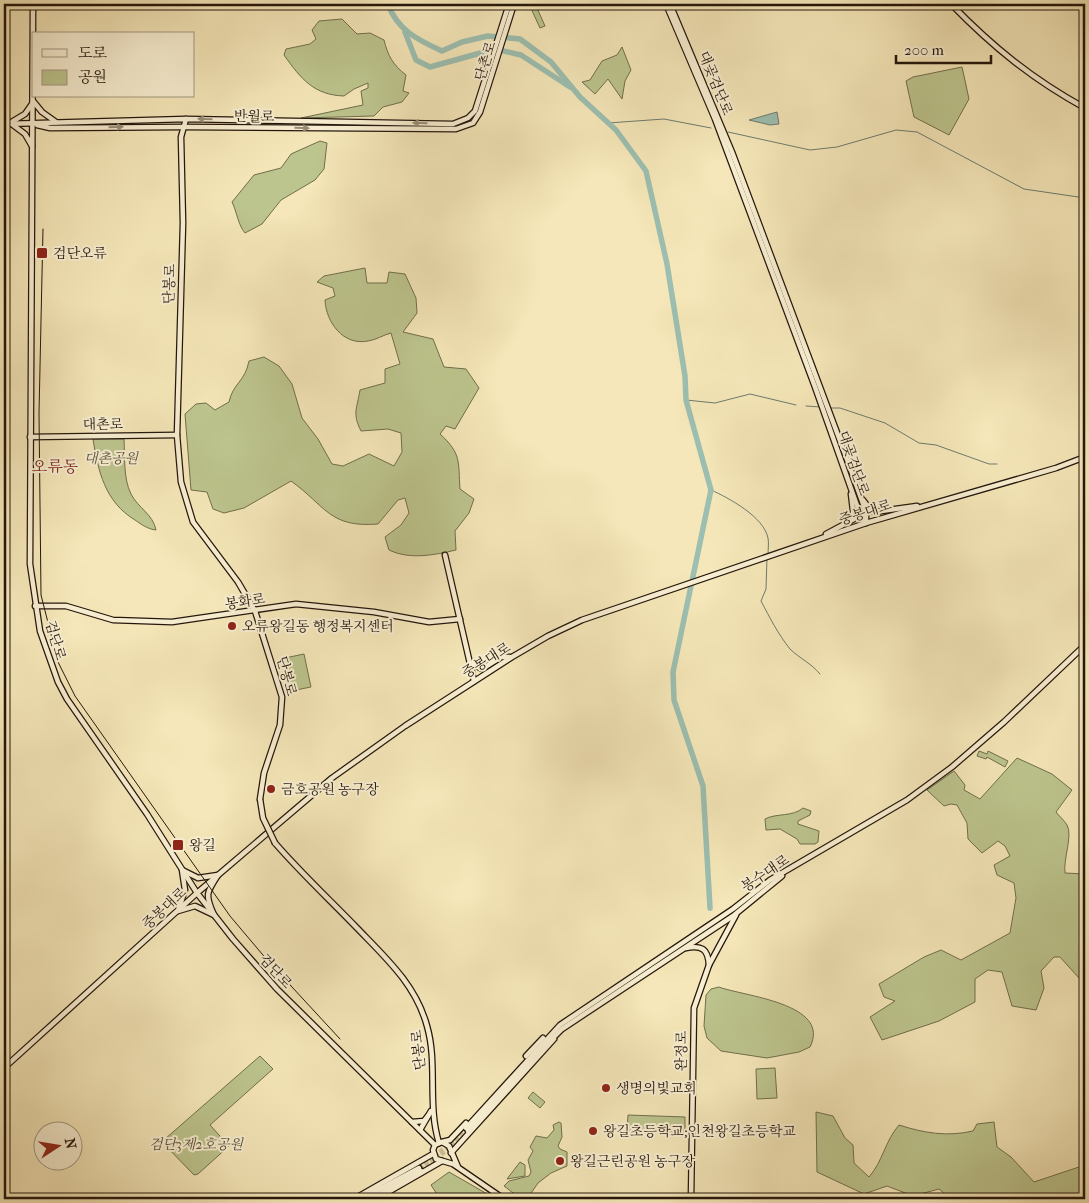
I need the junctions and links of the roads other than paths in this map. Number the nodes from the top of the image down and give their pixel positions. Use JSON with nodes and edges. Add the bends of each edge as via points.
{"nodes":[{"id":1,"x":33,"y":4,"type":"edge"},
{"id":2,"x":507,"y":4,"type":"edge"},
{"id":3,"x":514,"y":4,"type":"edge"},
{"id":4,"x":664,"y":4,"type":"edge"},
{"id":5,"x":670,"y":4,"type":"edge"},
{"id":6,"x":951,"y":4,"type":"edge"},
{"id":7,"x":505,"y":21,"type":"junction"},
{"id":8,"x":33,"y":32,"type":"edge"},
{"id":9,"x":493,"y":63,"type":"junction"},
{"id":10,"x":33,"y":98,"type":"edge"},
{"id":11,"x":33,"y":102,"type":"junction"},
{"id":12,"x":1085,"y":108,"type":"edge"},
{"id":13,"x":468,"y":118,"type":"joint"},
{"id":14,"x":186,"y":119,"type":"junction"},
{"id":15,"x":57,"y":122,"type":"junction"},
{"id":16,"x":7,"y":123,"type":"edge"},
{"id":17,"x":473,"y":123,"type":"joint"},
{"id":18,"x":33,"y":124,"type":"junction"},
{"id":19,"x":183,"y":126,"type":"junction"},
{"id":20,"x":32,"y":146,"type":"junction"},
{"id":21,"x":820,"y":394,"type":"junction"},
{"id":22,"x":829,"y":417,"type":"junction"},
{"id":23,"x":177,"y":435,"type":"junction"},
{"id":24,"x":30,"y":437,"type":"junction"},
{"id":25,"x":1085,"y":457,"type":"edge"},
{"id":26,"x":850,"y":485,"type":"junction"},
{"id":27,"x":856,"y":487,"type":"junction"},
{"id":28,"x":923,"y":506,"type":"junction"},
{"id":29,"x":866,"y":523,"type":"junction"},
{"id":30,"x":820,"y":538,"type":"junction"},
{"id":31,"x":445,"y":554,"type":"dead end"},
{"id":32,"x":36,"y":606,"type":"junction"},
{"id":33,"x":255,"y":611,"type":"junction"},
{"id":34,"x":460,"y":619,"type":"junction"},
{"id":35,"x":1085,"y":644,"type":"edge"},
{"id":36,"x":512,"y":657,"type":"junction"},
{"id":37,"x":469,"y":662,"type":"junction"},
{"id":38,"x":474,"y":682,"type":"junction"},
{"id":39,"x":793,"y":867,"type":"junction"},
{"id":40,"x":182,"y":870,"type":"junction"},
{"id":41,"x":218,"y":875,"type":"junction"},
{"id":42,"x":197,"y":893,"type":"junction"},
{"id":43,"x":752,"y":894,"type":"junction"},
{"id":44,"x":178,"y":911,"type":"junction"},
{"id":45,"x":737,"y":913,"type":"junction"},
{"id":46,"x":214,"y":915,"type":"junction"},
{"id":47,"x":712,"y":923,"type":"junction"},
{"id":48,"x":714,"y":929,"type":"junction"},
{"id":49,"x":682,"y":949,"type":"junction"},
{"id":50,"x":709,"y":965,"type":"junction"},
{"id":51,"x":4,"y":1068,"type":"edge"},
{"id":52,"x":431,"y":1112,"type":"junction"},
{"id":53,"x":412,"y":1122,"type":"junction"},
{"id":54,"x":420,"y":1130,"type":"junction"},
{"id":55,"x":466,"y":1130,"type":"junction"},
{"id":56,"x":439,"y":1143,"type":"junction"},
{"id":57,"x":433,"y":1154,"type":"junction"},
{"id":58,"x":451,"y":1154,"type":"junction"},
{"id":59,"x":443,"y":1161,"type":"junction"},
{"id":60,"x":458,"y":1167,"type":"junction"},
{"id":61,"x":419,"y":1169,"type":"junction"},
{"id":62,"x":354,"y":1199,"type":"edge"},
{"id":63,"x":361,"y":1199,"type":"edge"},
{"id":64,"x":370,"y":1199,"type":"edge"},
{"id":65,"x":376,"y":1199,"type":"edge"},
{"id":66,"x":504,"y":1199,"type":"edge"},
{"id":67,"x":691,"y":1199,"type":"edge"}],
"edges":[{"from":1,"to":8,"type":"main road","name":"검단로"},
{"from":2,"to":7,"type":"main road"},
{"from":3,"to":7,"type":"main road","name":"단촌로"},
{"from":4,"to":21,"type":"main road","name":"대곶검단로","via":[[715,120]]},
{"from":5,"to":21,"type":"main road","name":"대곶검단로","via":[[723,129]]},
{"from":6,"to":12,"type":"main road","via":[[1016,65]]},
{"from":7,"to":9,"type":"main road","name":"단촌로"},
{"from":9,"to":13,"type":"main road","name":"단촌로","via":[[475,111]]},
{"from":9,"to":17,"type":"main road","name":"단촌로","via":[[480,112]]},
{"from":10,"to":11,"type":"main road","name":"검단로"},
{"from":11,"to":15,"type":"main road"},
{"from":11,"to":16,"type":"main road","via":[[25,114]]},
{"from":11,"to":18,"type":"main road","name":"검단로"},
{"from":13,"to":14,"type":"main road","name":"반월로","one_way":true,"via":[[444,124]]},
{"from":14,"to":15,"type":"main road","name":"반월로"},
{"from":14,"to":19,"type":"main road","name":"단봉로"},
{"from":15,"to":18,"type":"main road","name":"반월로"},
{"from":16,"to":18,"type":"main road","name":"반월로"},
{"from":16,"to":20,"type":"main road","via":[[25,134]]},
{"from":19,"to":17,"type":"main road","name":"반월로","one_way":true,"via":[[445,130]]},
{"from":18,"to":19,"type":"main road","name":"반월로","one_way":true,"via":[[50,128]]},
{"from":18,"to":20,"type":"main road","name":"검단로"},
{"from":19,"to":23,"type":"main road","name":"단봉로"},
{"from":20,"to":24,"type":"main road","name":"검단로"},
{"from":21,"to":22,"type":"main road","name":"대곶검단로"},
{"from":22,"to":26,"type":"main road","name":"대곶검단로"},
{"from":22,"to":27,"type":"main road","name":"대곶검단로"},
{"from":23,"to":24,"type":"main road","name":"대촌로"},
{"from":23,"to":33,"type":"main road","name":"단봉로","via":[[181,482],[193,522],[238,582]]},
{"from":24,"to":32,"type":"main road","name":"검단로","via":[[30,564]]},
{"from":25,"to":28,"type":"main road","name":"중봉대로"},
{"from":26,"to":29,"type":"main road","name":"대곶검단로"},
{"from":26,"to":30,"type":"main road","via":[[854,518]]},
{"from":27,"to":28,"type":"main road","via":[[874,512]]},
{"from":27,"to":29,"type":"main road","name":"대곶검단로","via":[[866,512]]},
{"from":28,"to":29,"type":"main road","name":"중봉대로"},
{"from":29,"to":30,"type":"main road","name":"중봉대로"},
{"from":30,"to":36,"type":"main road","name":"중봉대로","via":[[582,620]]},
{"from":31,"to":34,"type":"main road"},
{"from":32,"to":33,"type":"main road","name":"봉화로","via":[[66,606],[113,620],[172,622]]},
{"from":32,"to":40,"type":"main road","name":"검단로","via":[[45,648],[67,699]]},
{"from":33,"to":34,"type":"main road","name":"봉화로","via":[[296,604],[429,622]]},
{"from":33,"to":52,"type":"main road","name":"단봉로","bridge":true,"via":[[282,697],[280,725],[264,772],[260,799],[263,818],[275,843],[396,969],[415,994],[430,1040]]},
{"from":34,"to":37,"type":"main road"},
{"from":35,"to":39,"type":"main road","name":"봉수대로","via":[[952,767],[907,800]]},
{"from":36,"to":37,"type":"main road","via":[[501,657],[482,669]]},
{"from":36,"to":38,"type":"main road","name":"중봉대로"},
{"from":37,"to":38,"type":"main road"},
{"from":38,"to":41,"type":"main road","name":"중봉대로","via":[[332,778]]},
{"from":39,"to":43,"type":"main road","name":"봉수대로"},
{"from":39,"to":45,"type":"main road"},
{"from":40,"to":41,"type":"main road","via":[[198,878]]},
{"from":40,"to":42,"type":"main road","name":"검단로"},
{"from":40,"to":44,"type":"main road","via":[[186,890]]},
{"from":41,"to":42,"type":"main road","name":"중봉대로"},
{"from":41,"to":46,"type":"main road","via":[[207,897]]},
{"from":42,"to":44,"type":"main road","name":"중봉대로"},
{"from":42,"to":46,"type":"main road","name":"검단로"},
{"from":43,"to":45,"type":"main road"},
{"from":43,"to":47,"type":"main road","name":"봉수대로"},
{"from":44,"to":46,"type":"main road","via":[[195,906]]},
{"from":44,"to":51,"type":"main road","name":"중봉대로"},
{"from":45,"to":48,"type":"main road"},
{"from":45,"to":50,"type":"main road","name":"완정로"},
{"from":46,"to":53,"type":"main road","name":"검단로","via":[[277,989]]},
{"from":47,"to":48,"type":"main road","via":[[715,924]]},
{"from":47,"to":55,"type":"main road","name":"봉수대로","via":[[535,1045]]},
{"from":48,"to":49,"type":"main road"},
{"from":49,"to":50,"type":"main road","via":[[695,946],[705,949]]},
{"from":49,"to":55,"type":"main road","via":[[558,1033]]},
{"from":50,"to":67,"type":"main road","name":"완정로","via":[[694,1008]]},
{"from":52,"to":53,"type":"main road","via":[[424,1121]]},
{"from":52,"to":54,"type":"main road"},
{"from":52,"to":56,"type":"main road","name":"단봉로"},
{"from":53,"to":54,"type":"main road","name":"검단로"},
{"from":54,"to":56,"type":"main road","name":"검단로"},
{"from":55,"to":56,"type":"main road"},
{"from":55,"to":58,"type":"main road"},
{"from":56,"to":57,"type":"main road"},
{"from":56,"to":58,"type":"main road","via":[[449,1146]]},
{"from":57,"to":59,"type":"main road"},
{"from":57,"to":61,"type":"main road"},
{"from":58,"to":59,"type":"main road"},
{"from":58,"to":60,"type":"main road"},
{"from":59,"to":60,"type":"main road"},
{"from":59,"to":61,"type":"main road"},
{"from":60,"to":66,"type":"main road"},
{"from":61,"to":62,"type":"main road"},
{"from":61,"to":63,"type":"main road"},
{"from":61,"to":64,"type":"main road"},
{"from":61,"to":65,"type":"main road"}]}
